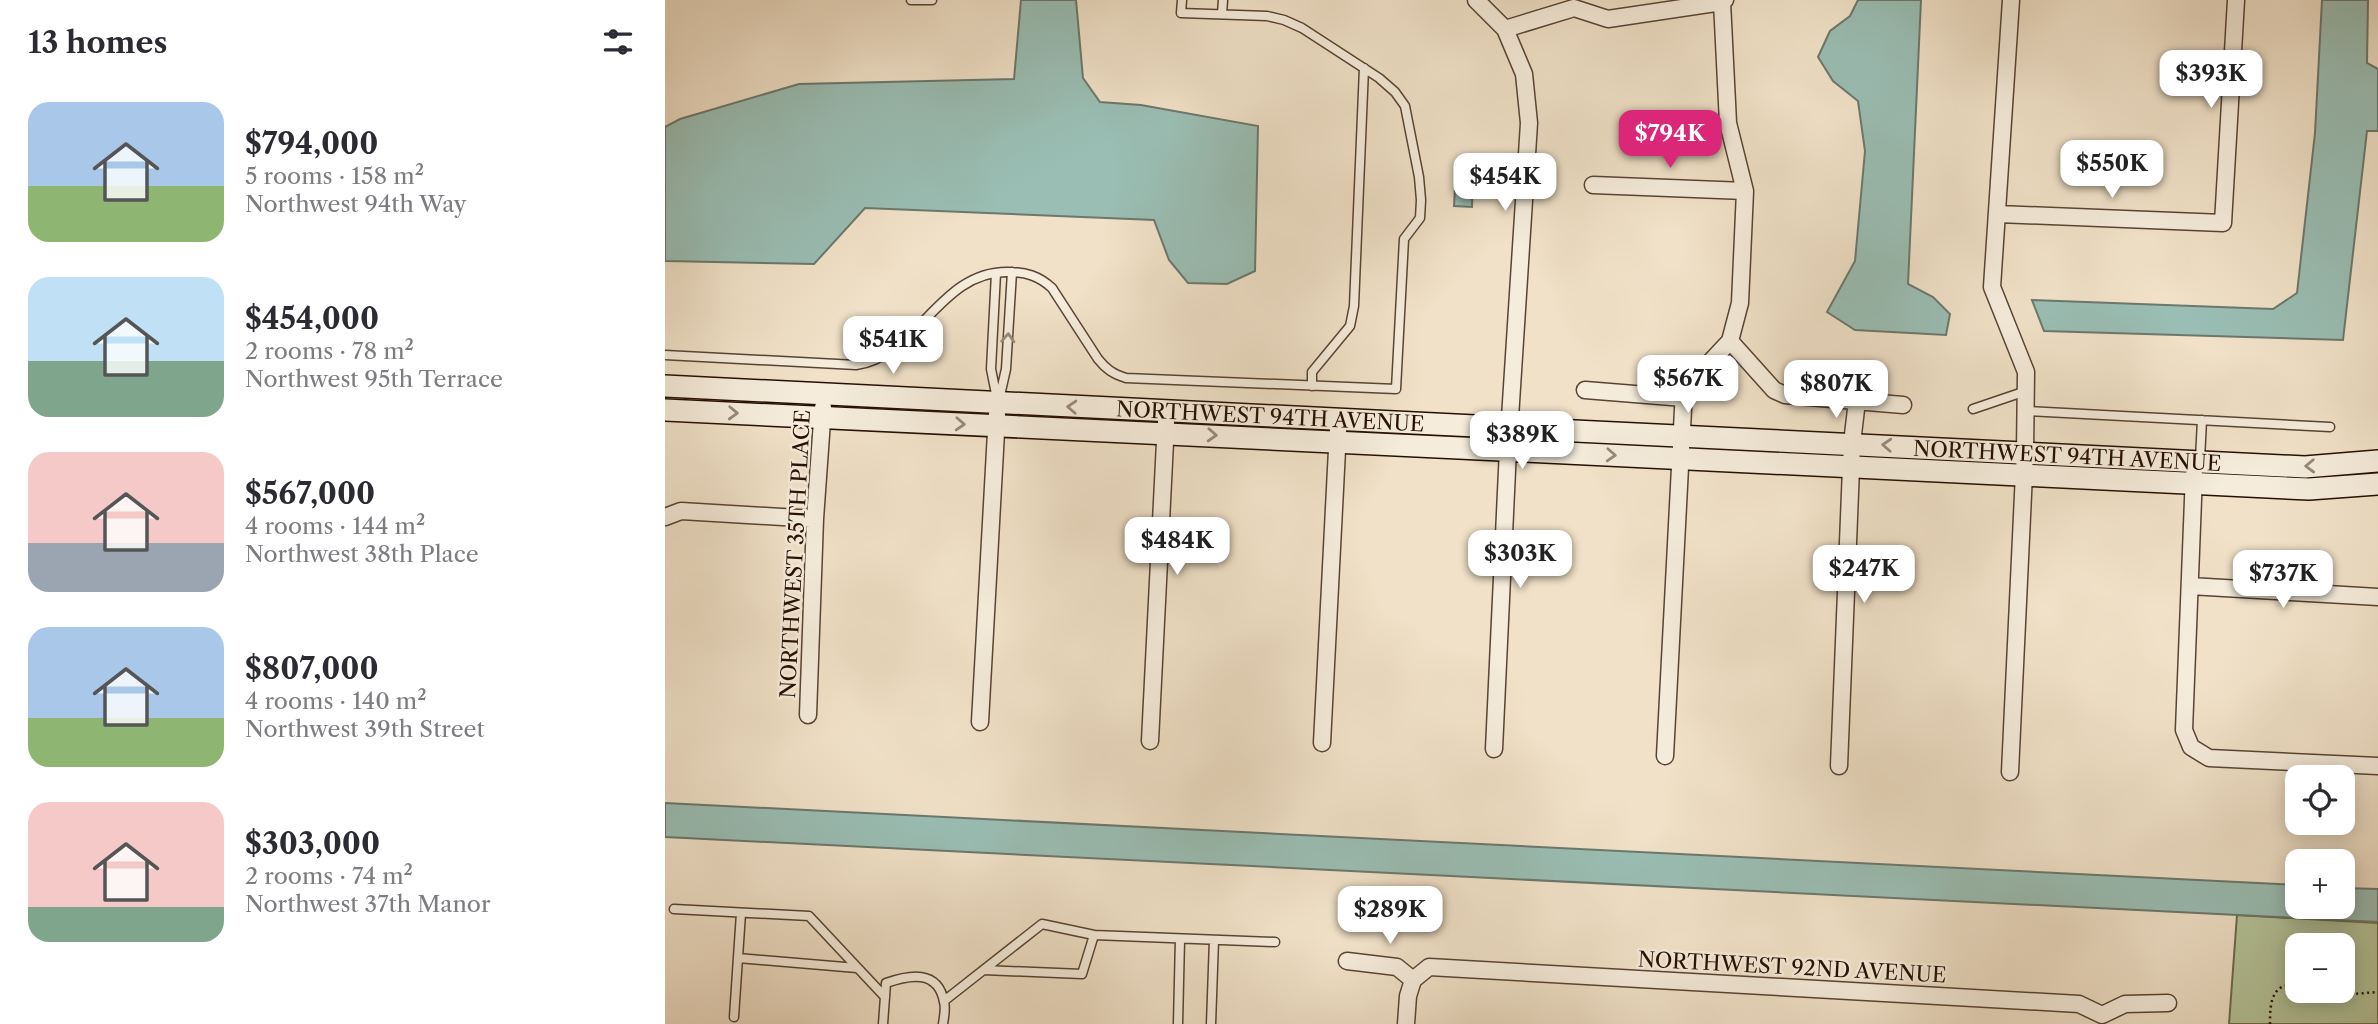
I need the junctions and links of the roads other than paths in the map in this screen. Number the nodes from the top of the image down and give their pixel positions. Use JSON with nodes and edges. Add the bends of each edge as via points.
{"nodes":[{"id":1,"x":911,"y":0,"type":"edge"},
{"id":2,"x":932,"y":0,"type":"edge"},
{"id":3,"x":1182,"y":0,"type":"edge"},
{"id":4,"x":1223,"y":0,"type":"edge"},
{"id":5,"x":1476,"y":0,"type":"edge"},
{"id":6,"x":2011,"y":0,"type":"edge"},
{"id":7,"x":2236,"y":0,"type":"edge"},
{"id":8,"x":1724,"y":1,"type":"edge"},
{"id":9,"x":1578,"y":4,"type":"edge"},
{"id":10,"x":1222,"y":14,"type":"junction"},
{"id":11,"x":1505,"y":29,"type":"junction"},
{"id":12,"x":1364,"y":68,"type":"junction"},
{"id":13,"x":1593,"y":184,"type":"dead end"},
{"id":14,"x":1745,"y":191,"type":"junction"},
{"id":15,"x":1999,"y":214,"type":"junction"},
{"id":16,"x":1012,"y":272,"type":"junction"},
{"id":17,"x":996,"y":273,"type":"junction"},
{"id":18,"x":1730,"y":341,"type":"junction"},
{"id":19,"x":665,"y":355,"type":"edge"},
{"id":20,"x":665,"y":386,"type":"edge"},
{"id":21,"x":1312,"y":386,"type":"junction"},
{"id":22,"x":1585,"y":390,"type":"dead end"},
{"id":23,"x":2026,"y":391,"type":"junction"},
{"id":24,"x":824,"y":394,"type":"junction"},
{"id":25,"x":1684,"y":398,"type":"junction"},
{"id":26,"x":1857,"y":401,"type":"junction"},
{"id":27,"x":998,"y":402,"type":"junction"},
{"id":28,"x":1903,"y":405,"type":"dead end"},
{"id":29,"x":665,"y":410,"type":"edge"},
{"id":30,"x":1973,"y":410,"type":"dead end"},
{"id":31,"x":2026,"y":411,"type":"junction"},
{"id":32,"x":822,"y":417,"type":"junction"},
{"id":33,"x":1339,"y":419,"type":"junction"},
{"id":34,"x":2202,"y":420,"type":"junction"},
{"id":35,"x":1166,"y":422,"type":"junction"},
{"id":36,"x":996,"y":425,"type":"junction"},
{"id":37,"x":2330,"y":427,"type":"dead end"},
{"id":38,"x":1683,"y":435,"type":"junction"},
{"id":39,"x":1509,"y":438,"type":"junction"},
{"id":40,"x":1338,"y":440,"type":"junction"},
{"id":41,"x":1852,"y":443,"type":"junction"},
{"id":42,"x":2025,"y":452,"type":"junction"},
{"id":43,"x":1681,"y":459,"type":"junction"},
{"id":44,"x":2197,"y":461,"type":"junction"},
{"id":45,"x":2378,"y":461,"type":"edge"},
{"id":46,"x":1851,"y":468,"type":"junction"},
{"id":47,"x":2024,"y":476,"type":"junction"},
{"id":48,"x":2193,"y":484,"type":"junction"},
{"id":49,"x":2378,"y":484,"type":"edge"},
{"id":50,"x":665,"y":517,"type":"edge"},
{"id":51,"x":815,"y":519,"type":"junction"},
{"id":52,"x":2190,"y":586,"type":"junction"},
{"id":53,"x":2378,"y":597,"type":"edge"},
{"id":54,"x":808,"y":715,"type":"dead end"},
{"id":55,"x":980,"y":723,"type":"dead end"},
{"id":56,"x":1150,"y":741,"type":"dead end"},
{"id":57,"x":1322,"y":743,"type":"dead end"},
{"id":58,"x":1494,"y":749,"type":"dead end"},
{"id":59,"x":1665,"y":756,"type":"dead end"},
{"id":60,"x":1839,"y":766,"type":"dead end"},
{"id":61,"x":2378,"y":766,"type":"edge"},
{"id":62,"x":2010,"y":772,"type":"dead end"},
{"id":63,"x":674,"y":909,"type":"dead end"},
{"id":64,"x":741,"y":913,"type":"junction"},
{"id":65,"x":1094,"y":935,"type":"junction"},
{"id":66,"x":1180,"y":939,"type":"junction"},
{"id":67,"x":1215,"y":940,"type":"junction"},
{"id":68,"x":1275,"y":942,"type":"dead end"},
{"id":69,"x":738,"y":958,"type":"junction"},
{"id":70,"x":1347,"y":961,"type":"dead end"},
{"id":71,"x":858,"y":968,"type":"junction"},
{"id":72,"x":984,"y":970,"type":"junction"},
{"id":73,"x":1413,"y":980,"type":"junction"},
{"id":74,"x":885,"y":997,"type":"junction"},
{"id":75,"x":944,"y":1001,"type":"junction"},
{"id":76,"x":2168,"y":1003,"type":"dead end"},
{"id":77,"x":734,"y":1017,"type":"dead end"},
{"id":78,"x":2104,"y":1020,"type":"edge"},
{"id":79,"x":883,"y":1024,"type":"edge"},
{"id":80,"x":943,"y":1024,"type":"edge"},
{"id":81,"x":1178,"y":1024,"type":"edge"},
{"id":82,"x":1212,"y":1024,"type":"edge"},
{"id":83,"x":1406,"y":1024,"type":"edge"}],
"edges":[{"from":1,"to":2,"type":"lane"},
{"from":3,"to":10,"type":"lane","via":[[1181,13]]},
{"from":4,"to":10,"type":"lane"},
{"from":5,"to":11,"type":"street"},
{"from":6,"to":15,"type":"street"},
{"from":7,"to":15,"type":"street","via":[[2223,223]]},
{"from":8,"to":9,"type":"street","via":[[1608,19]]},
{"from":8,"to":14,"type":"street","via":[[1728,122]]},
{"from":9,"to":11,"type":"street"},
{"from":10,"to":12,"type":"lane","via":[[1284,20]]},
{"from":11,"to":39,"type":"street","via":[[1524,74],[1529,123]]},
{"from":12,"to":21,"type":"lane","via":[[1354,306],[1350,326],[1312,373]]},
{"from":12,"to":21,"type":"lane","via":[[1405,106],[1419,177],[1420,218],[1404,239],[1396,389]]},
{"from":13,"to":14,"type":"street"},
{"from":14,"to":18,"type":"street","via":[[1740,303]]},
{"from":15,"to":23,"type":"street","via":[[1993,286],[2026,372]]},
{"from":16,"to":17,"type":"lane"},
{"from":16,"to":21,"type":"lane","via":[[1033,275],[1052,288],[1098,359],[1116,375]]},
{"from":27,"to":16,"type":"lane","one_way":true,"via":[[1006,369]]},
{"from":17,"to":19,"type":"lane","via":[[970,279],[892,351],[868,363]]},
{"from":17,"to":27,"type":"lane","via":[[991,369]]},
{"from":18,"to":25,"type":"street","via":[[1684,390]]},
{"from":18,"to":26,"type":"street","via":[[1774,390],[1785,396]]},
{"from":20,"to":24,"type":"street","name":"NORTHWEST 94TH AVENUE"},
{"from":22,"to":25,"type":"street"},
{"from":23,"to":30,"type":"lane"},
{"from":23,"to":31,"type":"street"},
{"from":24,"to":27,"type":"street","name":"NORTHWEST 94TH AVENUE"},
{"from":24,"to":32,"type":"street","name":"NORTHWEST 35TH PLACE"},
{"from":25,"to":38,"type":"street"},
{"from":26,"to":28,"type":"street"},
{"from":26,"to":41,"type":"street"},
{"from":35,"to":27,"type":"street","name":"NORTHWEST 94TH AVENUE","one_way":true},
{"from":27,"to":36,"type":"street"},
{"from":29,"to":32,"type":"street","name":"NORTHWEST 94TH AVENUE","one_way":true},
{"from":31,"to":34,"type":"lane"},
{"from":31,"to":42,"type":"street"},
{"from":32,"to":36,"type":"street","name":"NORTHWEST 94TH AVENUE","one_way":true},
{"from":32,"to":51,"type":"street","name":"NORTHWEST 35TH PLACE"},
{"from":33,"to":35,"type":"street","name":"NORTHWEST 94TH AVENUE"},
{"from":33,"to":39,"type":"street","name":"NORTHWEST 94TH AVENUE"},
{"from":33,"to":40,"type":"street"},
{"from":34,"to":37,"type":"lane"},
{"from":34,"to":44,"type":"lane"},
{"from":35,"to":36,"type":"street","name":"NORTHWEST 94TH AVENUE"},
{"from":35,"to":40,"type":"street","name":"NORTHWEST 94TH AVENUE","one_way":true},
{"from":35,"to":56,"type":"street"},
{"from":36,"to":55,"type":"street"},
{"from":38,"to":39,"type":"street","name":"NORTHWEST 94TH AVENUE"},
{"from":38,"to":41,"type":"street","name":"NORTHWEST 94TH AVENUE"},
{"from":38,"to":43,"type":"street"},
{"from":39,"to":40,"type":"street","name":"NORTHWEST 94TH AVENUE"},
{"from":39,"to":43,"type":"street","name":"NORTHWEST 94TH AVENUE","one_way":true},
{"from":39,"to":58,"type":"street"},
{"from":40,"to":57,"type":"street"},
{"from":42,"to":41,"type":"street","name":"NORTHWEST 94TH AVENUE","one_way":true},
{"from":41,"to":46,"type":"street"},
{"from":42,"to":44,"type":"street","name":"NORTHWEST 94TH AVENUE"},
{"from":42,"to":47,"type":"street"},
{"from":43,"to":46,"type":"street","name":"NORTHWEST 94TH AVENUE"},
{"from":43,"to":59,"type":"street"},
{"from":45,"to":44,"type":"street","name":"NORTHWEST 94TH AVENUE","one_way":true,"via":[[2305,467]]},
{"from":44,"to":48,"type":"street"},
{"from":46,"to":47,"type":"street","name":"NORTHWEST 94TH AVENUE"},
{"from":46,"to":60,"type":"street"},
{"from":47,"to":48,"type":"street","name":"NORTHWEST 94TH AVENUE"},
{"from":47,"to":62,"type":"street"},
{"from":48,"to":49,"type":"street","name":"NORTHWEST 94TH AVENUE","via":[[2309,489]]},
{"from":48,"to":52,"type":"street"},
{"from":50,"to":51,"type":"street","via":[[681,511]]},
{"from":51,"to":54,"type":"street","name":"NORTHWEST 35TH PLACE"},
{"from":52,"to":53,"type":"street"},
{"from":52,"to":61,"type":"street","via":[[2184,730],[2191,747],[2209,758]]},
{"from":63,"to":64,"type":"lane"},
{"from":64,"to":69,"type":"lane"},
{"from":64,"to":71,"type":"lane","via":[[809,916]]},
{"from":65,"to":66,"type":"lane"},
{"from":65,"to":72,"type":"lane","via":[[1042,924]]},
{"from":65,"to":72,"type":"lane","via":[[1082,974]]},
{"from":66,"to":67,"type":"lane"},
{"from":66,"to":81,"type":"lane"},
{"from":67,"to":68,"type":"lane"},
{"from":67,"to":82,"type":"lane"},
{"from":69,"to":71,"type":"lane"},
{"from":69,"to":77,"type":"lane"},
{"from":70,"to":73,"type":"street","via":[[1397,967]]},
{"from":71,"to":74,"type":"lane"},
{"from":72,"to":75,"type":"lane"},
{"from":73,"to":78,"type":"street","name":"NORTHWEST 92ND AVENUE","via":[[1429,967],[2079,1004]]},
{"from":73,"to":83,"type":"street"},
{"from":74,"to":75,"type":"lane","via":[[886,983],[922,975],[936,984]]},
{"from":74,"to":79,"type":"lane"},
{"from":75,"to":80,"type":"lane"},
{"from":76,"to":78,"type":"street","name":"NORTHWEST 92ND AVENUE","via":[[2125,1004]]}]}
